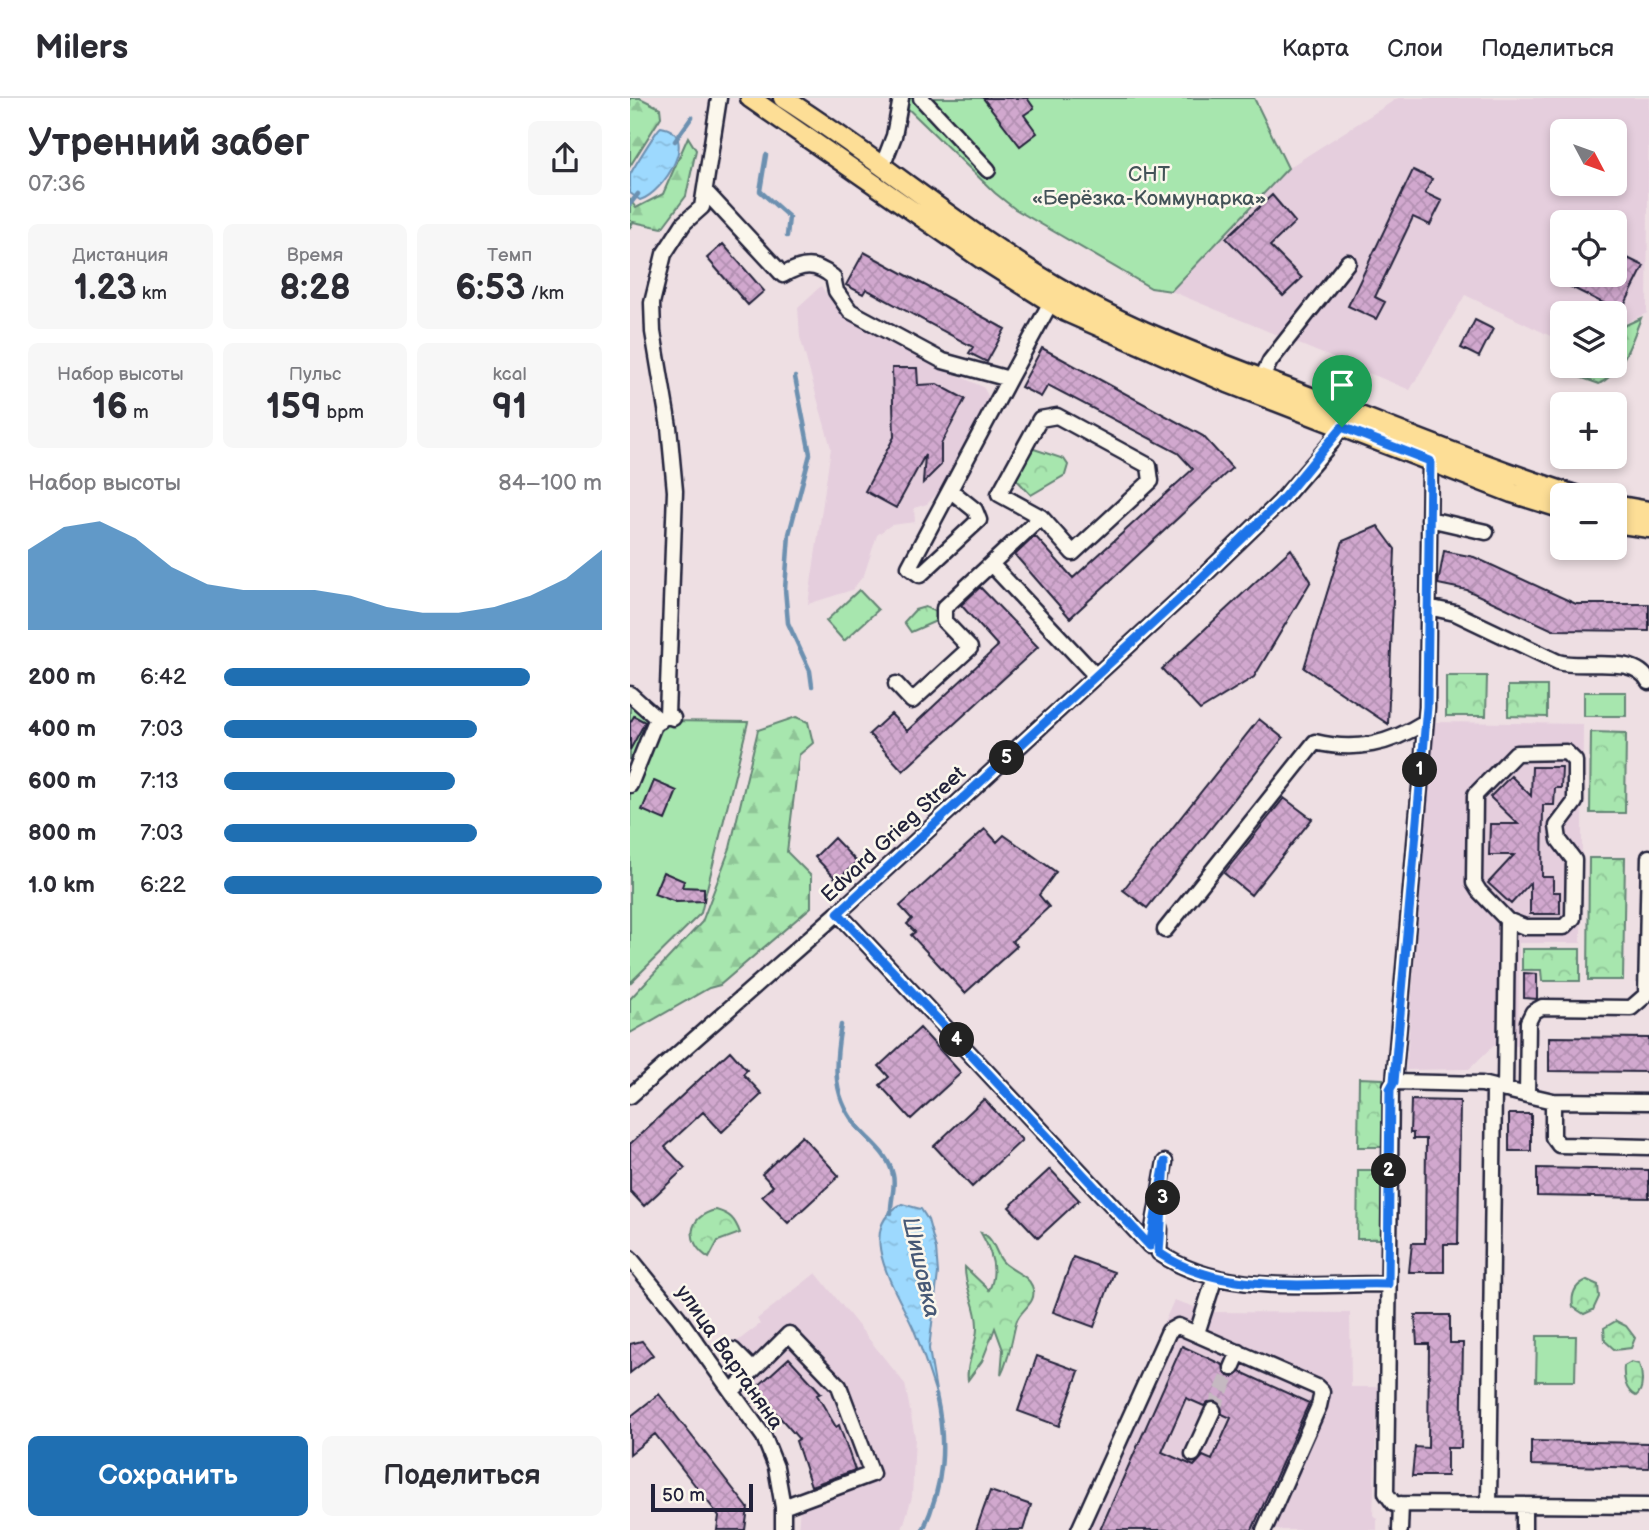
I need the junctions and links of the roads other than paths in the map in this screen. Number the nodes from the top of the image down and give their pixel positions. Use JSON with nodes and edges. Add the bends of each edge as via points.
{"nodes":[{"id":1,"x":719,"y":98,"type":"edge"},
{"id":2,"x":750,"y":98,"type":"edge"},
{"id":3,"x":783,"y":98,"type":"edge"},
{"id":4,"x":901,"y":98,"type":"edge"},
{"id":5,"x":921,"y":98,"type":"edge"},
{"id":6,"x":882,"y":167,"type":"junction"},
{"id":7,"x":988,"y":170,"type":"dead end"},
{"id":8,"x":706,"y":192,"type":"junction"},
{"id":9,"x":1348,"y":262,"type":"dead end"},
{"id":10,"x":1051,"y":302,"type":"junction"},
{"id":11,"x":1262,"y":378,"type":"junction"},
{"id":12,"x":1009,"y":379,"type":"junction"},
{"id":13,"x":1345,"y":419,"type":"junction"},
{"id":14,"x":1430,"y":461,"type":"junction"},
{"id":15,"x":1550,"y":487,"type":"edge"},
{"id":16,"x":950,"y":490,"type":"junction"},
{"id":17,"x":1550,"y":504,"type":"edge"},
{"id":18,"x":1627,"y":507,"type":"edge"},
{"id":19,"x":1649,"y":511,"type":"edge"},
{"id":20,"x":1041,"y":517,"type":"junction"},
{"id":21,"x":1429,"y":519,"type":"junction"},
{"id":22,"x":1627,"y":525,"type":"edge"},
{"id":23,"x":1649,"y":528,"type":"edge"},
{"id":24,"x":1486,"y":532,"type":"dead end"},
{"id":25,"x":991,"y":564,"type":"junction"},
{"id":26,"x":1428,"y":607,"type":"junction"},
{"id":27,"x":1096,"y":676,"type":"junction"},
{"id":28,"x":1649,"y":682,"type":"edge"},
{"id":29,"x":896,"y":684,"type":"dead end"},
{"id":30,"x":630,"y":694,"type":"edge"},
{"id":31,"x":667,"y":718,"type":"junction"},
{"id":32,"x":1425,"y":722,"type":"junction"},
{"id":33,"x":630,"y":785,"type":"edge"},
{"id":34,"x":1649,"y":856,"type":"edge"},
{"id":35,"x":838,"y":913,"type":"junction"},
{"id":36,"x":1507,"y":920,"type":"junction"},
{"id":37,"x":1165,"y":930,"type":"dead end"},
{"id":38,"x":1394,"y":1082,"type":"junction"},
{"id":39,"x":1499,"y":1089,"type":"junction"},
{"id":40,"x":1527,"y":1095,"type":"junction"},
{"id":41,"x":630,"y":1096,"type":"edge"},
{"id":42,"x":1553,"y":1101,"type":"junction"},
{"id":43,"x":1649,"y":1102,"type":"edge"},
{"id":44,"x":1649,"y":1147,"type":"edge"},
{"id":45,"x":630,"y":1258,"type":"edge"},
{"id":46,"x":1215,"y":1277,"type":"junction"},
{"id":47,"x":1388,"y":1284,"type":"junction"},
{"id":48,"x":1197,"y":1333,"type":"junction"},
{"id":49,"x":733,"y":1350,"type":"dead end"},
{"id":50,"x":1239,"y":1352,"type":"junction"},
{"id":51,"x":1232,"y":1368,"type":"tunnel mouth"},
{"id":52,"x":753,"y":1370,"type":"junction"},
{"id":53,"x":732,"y":1391,"type":"junction"},
{"id":54,"x":1213,"y":1410,"type":"tunnel mouth"},
{"id":55,"x":1193,"y":1454,"type":"dead end"},
{"id":56,"x":1401,"y":1504,"type":"junction"},
{"id":57,"x":1489,"y":1505,"type":"junction"},
{"id":58,"x":1524,"y":1505,"type":"junction"},
{"id":59,"x":1649,"y":1506,"type":"edge"},
{"id":60,"x":783,"y":1507,"type":"junction"},
{"id":61,"x":783,"y":1530,"type":"edge"},
{"id":62,"x":1079,"y":1530,"type":"edge"},
{"id":63,"x":1264,"y":1530,"type":"edge"},
{"id":64,"x":1401,"y":1530,"type":"edge"},
{"id":65,"x":1524,"y":1530,"type":"edge"}],
"edges":[{"from":1,"to":8,"type":"street"},
{"from":2,"to":10,"type":"main road"},
{"from":3,"to":6,"type":"main road"},
{"from":4,"to":6,"type":"street"},
{"from":5,"to":7,"type":"street"},
{"from":6,"to":11,"type":"main road","via":[[1074,296]]},
{"from":8,"to":12,"type":"street","via":[[783,275],[801,265],[816,266],[832,277],[850,311],[943,360]]},
{"from":8,"to":31,"type":"street","via":[[702,207],[684,223],[664,254],[652,303],[675,491]]},
{"from":9,"to":11,"type":"street","via":[[1270,361]]},
{"from":10,"to":12,"type":"street"},
{"from":10,"to":13,"type":"main road","via":[[1156,354]]},
{"from":11,"to":13,"type":"main road"},
{"from":12,"to":16,"type":"street"},
{"from":13,"to":14,"type":"main road"},
{"from":13,"to":15,"type":"main road"},
{"from":13,"to":27,"type":"street","name":"Edvard Grieg Street","via":[[1280,502]]},
{"from":14,"to":17,"type":"main road"},
{"from":14,"to":21,"type":"street"},
{"from":16,"to":16,"type":"street","via":[[909,567],[920,575],[979,520],[975,510]]},
{"from":18,"to":19,"type":"main road"},
{"from":20,"to":20,"type":"street","via":[[1073,553],[1151,481],[1149,466],[1057,416],[1040,419],[999,494]]},
{"from":20,"to":25,"type":"street"},
{"from":21,"to":24,"type":"street"},
{"from":21,"to":26,"type":"street"},
{"from":22,"to":23,"type":"main road"},
{"from":25,"to":27,"type":"street"},
{"from":25,"to":29,"type":"street","via":[[944,608],[944,621],[970,648],[912,701]]},
{"from":26,"to":28,"type":"street","via":[[1455,613],[1558,662],[1630,666]]},
{"from":26,"to":32,"type":"street"},
{"from":27,"to":35,"type":"street","name":"Edvard Grieg Street"},
{"from":30,"to":31,"type":"street"},
{"from":31,"to":33,"type":"street","via":[[654,725]]},
{"from":32,"to":37,"type":"street","via":[[1398,737],[1367,746],[1315,742]]},
{"from":32,"to":38,"type":"street"},
{"from":34,"to":40,"type":"street","via":[[1644,998],[1631,1008],[1542,1007],[1533,1012],[1528,1022]]},
{"from":35,"to":41,"type":"street","name":"Edvard Grieg Street"},
{"from":35,"to":46,"type":"street","via":[[1150,1246],[1165,1162],[1159,1253],[1184,1268]]},
{"from":36,"to":36,"type":"street","via":[[1475,886],[1475,795],[1516,753],[1566,752],[1575,761],[1575,802],[1558,824],[1557,835],[1574,860],[1572,922],[1564,927],[1525,927]]},
{"from":36,"to":39,"type":"street"},
{"from":38,"to":39,"type":"street","via":[[1479,1083]]},
{"from":38,"to":47,"type":"street","via":[[1390,1089]]},
{"from":39,"to":40,"type":"street"},
{"from":39,"to":57,"type":"street"},
{"from":40,"to":42,"type":"street"},
{"from":42,"to":43,"type":"street"},
{"from":42,"to":44,"type":"street","via":[[1553,1137],[1559,1144]]},
{"from":45,"to":53,"type":"street","name":"улица Вартаняна"},
{"from":46,"to":47,"type":"street","via":[[1244,1282]]},
{"from":46,"to":48,"type":"street"},
{"from":47,"to":56,"type":"street","via":[[1386,1493],[1391,1502]]},
{"from":48,"to":50,"type":"street"},
{"from":48,"to":62,"type":"street","via":[[1178,1326],[1169,1331]]},
{"from":49,"to":52,"type":"street"},
{"from":50,"to":51,"type":"street"},
{"from":50,"to":63,"type":"street","via":[[1317,1387],[1323,1396]]},
{"from":52,"to":53,"type":"street"},
{"from":52,"to":60,"type":"street","via":[[789,1334],[839,1386],[872,1472]]},
{"from":53,"to":60,"type":"street","name":"улица Вартаняна","via":[[764,1437],[776,1467]]},
{"from":54,"to":55,"type":"street"},
{"from":56,"to":57,"type":"street"},
{"from":56,"to":64,"type":"street"},
{"from":57,"to":58,"type":"street"},
{"from":58,"to":59,"type":"street"},
{"from":58,"to":65,"type":"street"},
{"from":60,"to":61,"type":"street","name":"улица Вартаняна"}]}
